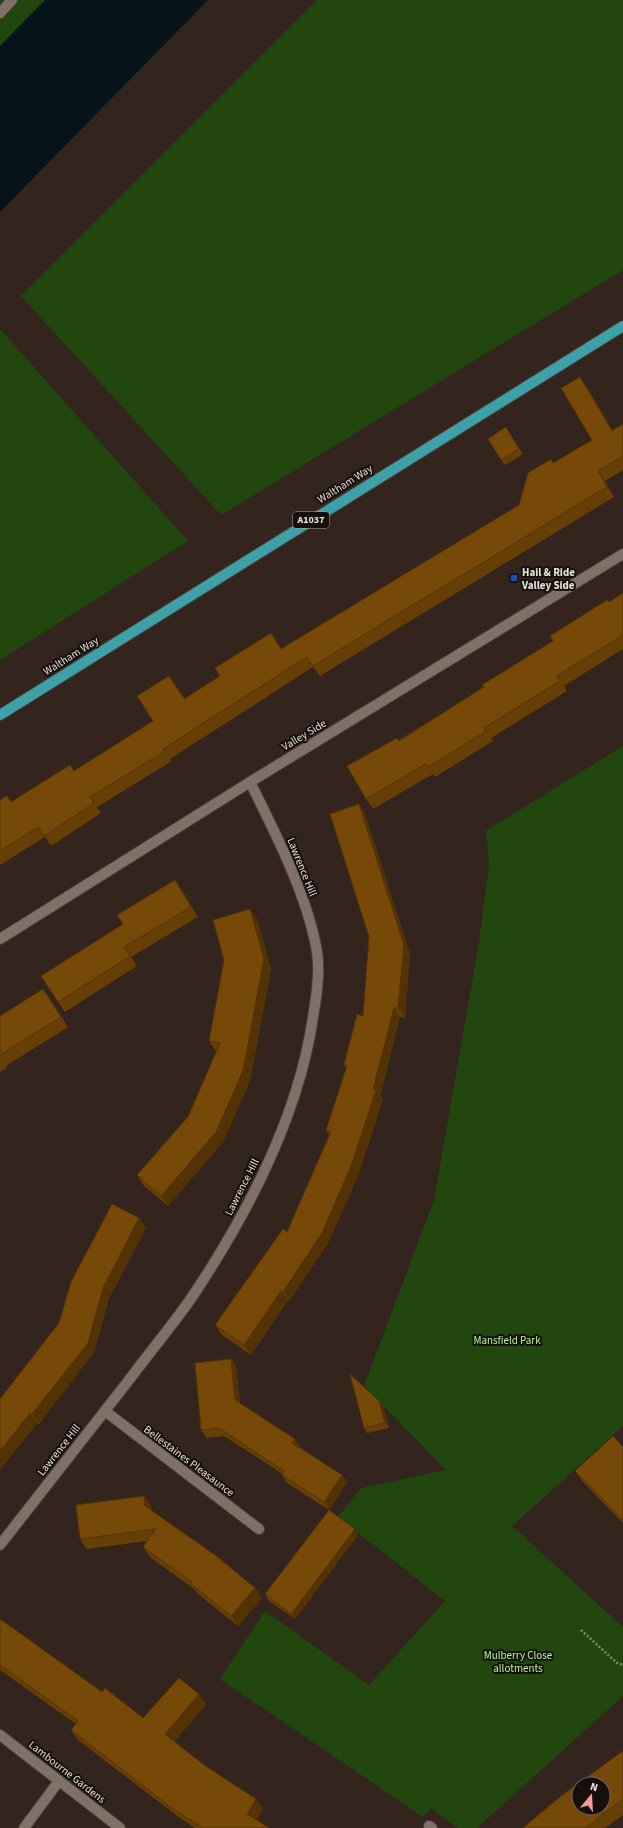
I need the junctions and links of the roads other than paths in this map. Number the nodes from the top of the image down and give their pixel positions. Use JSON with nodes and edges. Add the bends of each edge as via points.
{"nodes":[{"id":1,"x":12,"y":0,"type":"edge"},
{"id":2,"x":0,"y":13,"type":"edge"},
{"id":3,"x":623,"y":326,"type":"edge"},
{"id":4,"x":623,"y":554,"type":"edge"},
{"id":5,"x":0,"y":716,"type":"edge"},
{"id":6,"x":250,"y":782,"type":"junction"},
{"id":7,"x":0,"y":939,"type":"edge"},
{"id":8,"x":105,"y":1411,"type":"junction"},
{"id":9,"x":259,"y":1529,"type":"dead end"},
{"id":10,"x":0,"y":1546,"type":"edge"},
{"id":11,"x":0,"y":1735,"type":"edge"},
{"id":12,"x":59,"y":1781,"type":"junction"},
{"id":13,"x":24,"y":1828,"type":"edge"},
{"id":14,"x":120,"y":1828,"type":"edge"}],
"edges":[{"from":1,"to":2,"type":"street"},
{"from":3,"to":5,"type":"main road","name":"Waltham Way","number":"A1037"},
{"from":4,"to":6,"type":"street","name":"Valley Side"},
{"from":6,"to":7,"type":"street","name":"Valley Side"},
{"from":6,"to":8,"type":"street","name":"Lawrence Hill","via":[[306,908],[317,954],[316,1001],[305,1061],[268,1165],[232,1231],[189,1300]]},
{"from":8,"to":9,"type":"street","name":"Bellestaines Pleasaunce"},
{"from":8,"to":10,"type":"street","name":"Lawrence Hill"},
{"from":11,"to":12,"type":"street","name":"Lambourne Gardens"},
{"from":12,"to":13,"type":"street"},
{"from":12,"to":14,"type":"street","name":"Lambourne Gardens"}]}
